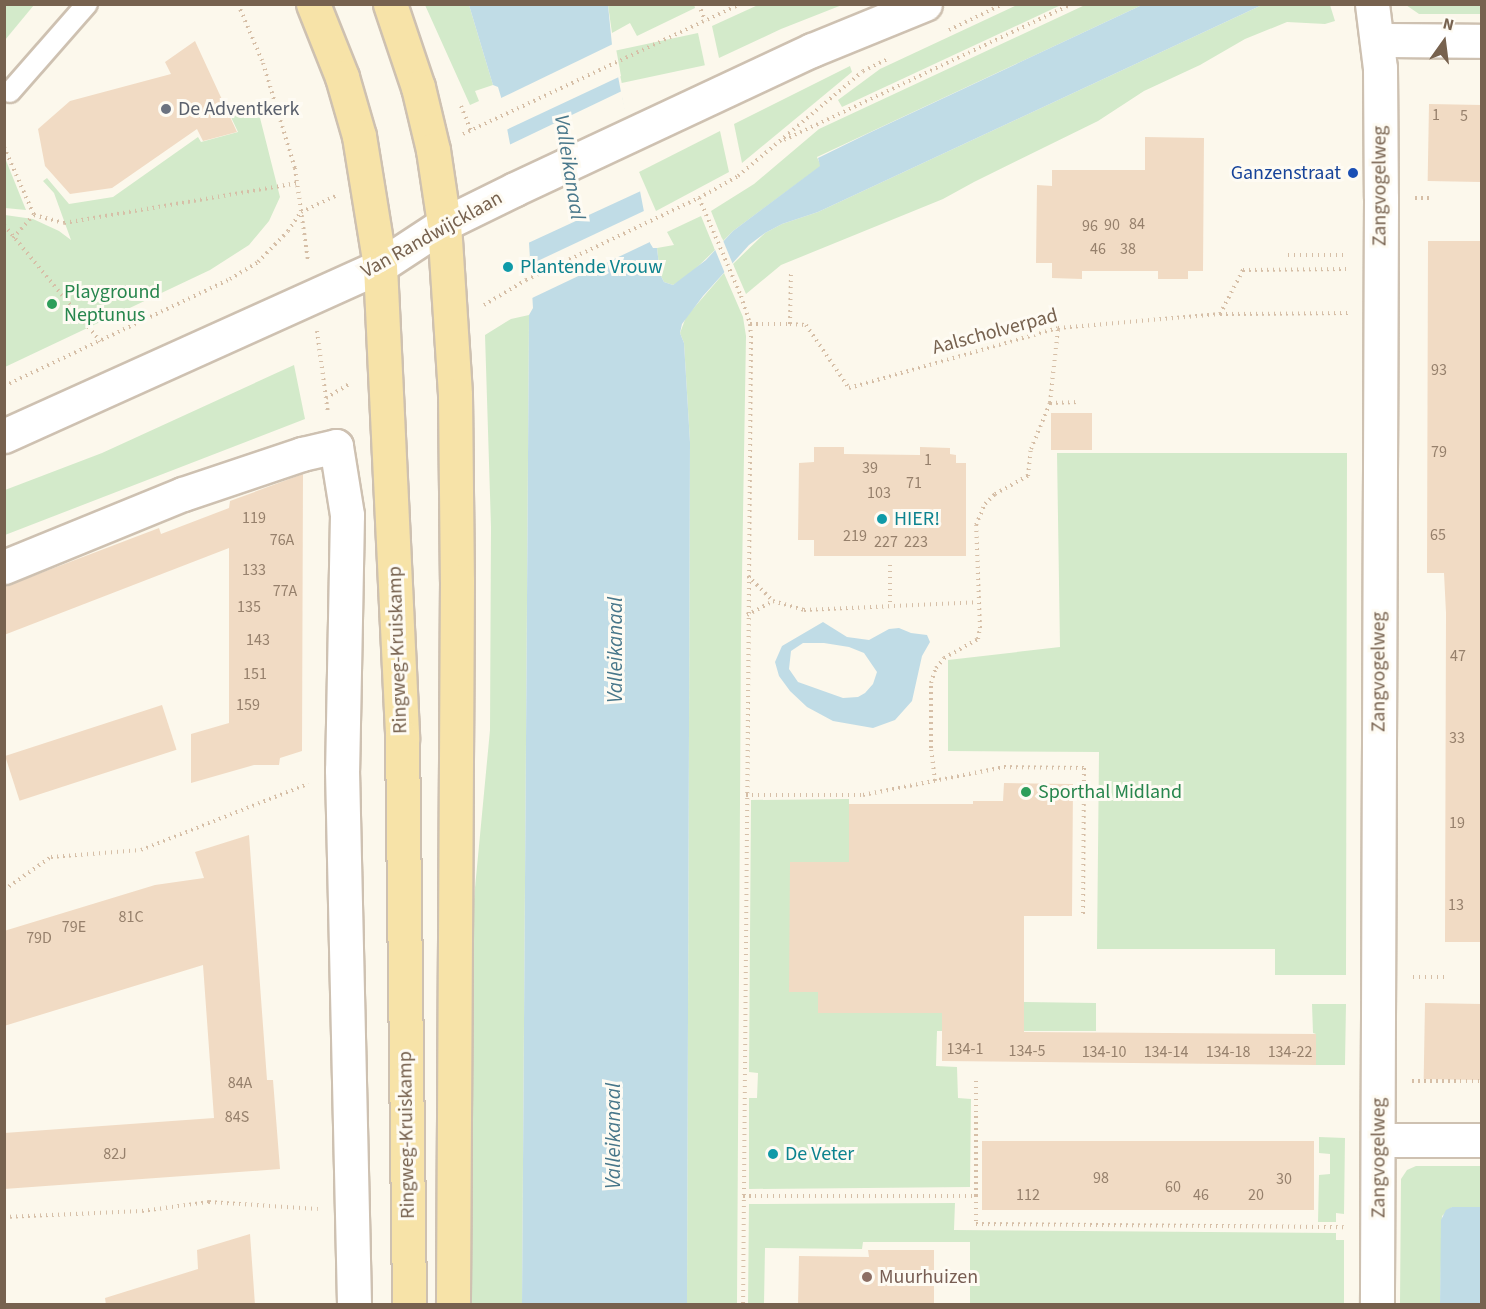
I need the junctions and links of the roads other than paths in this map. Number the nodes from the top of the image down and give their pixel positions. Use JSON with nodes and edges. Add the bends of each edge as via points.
{"nodes":[{"id":1,"x":87,"y":4,"type":"edge"},
{"id":2,"x":314,"y":4,"type":"edge"},
{"id":3,"x":390,"y":4,"type":"edge"},
{"id":4,"x":405,"y":4,"type":"edge"},
{"id":5,"x":925,"y":4,"type":"edge"},
{"id":6,"x":1360,"y":4,"type":"edge"},
{"id":7,"x":1372,"y":4,"type":"edge"},
{"id":8,"x":1377,"y":40,"type":"junction"},
{"id":9,"x":1482,"y":41,"type":"edge"},
{"id":10,"x":418,"y":87,"type":"junction"},
{"id":11,"x":10,"y":92,"type":"dead end"},
{"id":12,"x":444,"y":224,"type":"junction"},
{"id":13,"x":380,"y":266,"type":"junction"},
{"id":14,"x":4,"y":436,"type":"edge"},
{"id":15,"x":4,"y":567,"type":"edge"},
{"id":16,"x":1379,"y":1140,"type":"junction"},
{"id":17,"x":1482,"y":1140,"type":"edge"},
{"id":18,"x":354,"y":1305,"type":"edge"},
{"id":19,"x":409,"y":1305,"type":"edge"},
{"id":20,"x":453,"y":1305,"type":"edge"},
{"id":21,"x":1377,"y":1305,"type":"edge"}],
"edges":[{"from":1,"to":11,"type":"lane"},
{"from":2,"to":13,"type":"main road","name":"Ringweg-Kruiskamp","via":[[359,136]]},
{"from":3,"to":10,"type":"main road"},
{"from":4,"to":10,"type":"lane","via":[[415,33]]},
{"from":5,"to":12,"type":"street","name":"Van Randwijcklaan","via":[[812,50]]},
{"from":6,"to":8,"type":"street","name":"Zangvogelweg"},
{"from":7,"to":8,"type":"street","name":"Zangvogelweg"},
{"from":8,"to":9,"type":"street"},
{"from":8,"to":16,"type":"street","name":"Zangvogelweg","via":[[1381,198]]},
{"from":10,"to":12,"type":"main road"},
{"from":12,"to":13,"type":"street","name":"Van Randwijcklaan"},
{"from":12,"to":20,"type":"main road","via":[[455,395],[457,581]]},
{"from":13,"to":14,"type":"street","name":"Van Randwijcklaan"},
{"from":13,"to":19,"type":"main road","name":"Ringweg-Kruiskamp","via":[[402,737]]},
{"from":15,"to":18,"type":"street","via":[[183,494],[336,446],[347,515],[342,770]]},
{"from":16,"to":17,"type":"street"},
{"from":16,"to":21,"type":"street","name":"Zangvogelweg"}]}
